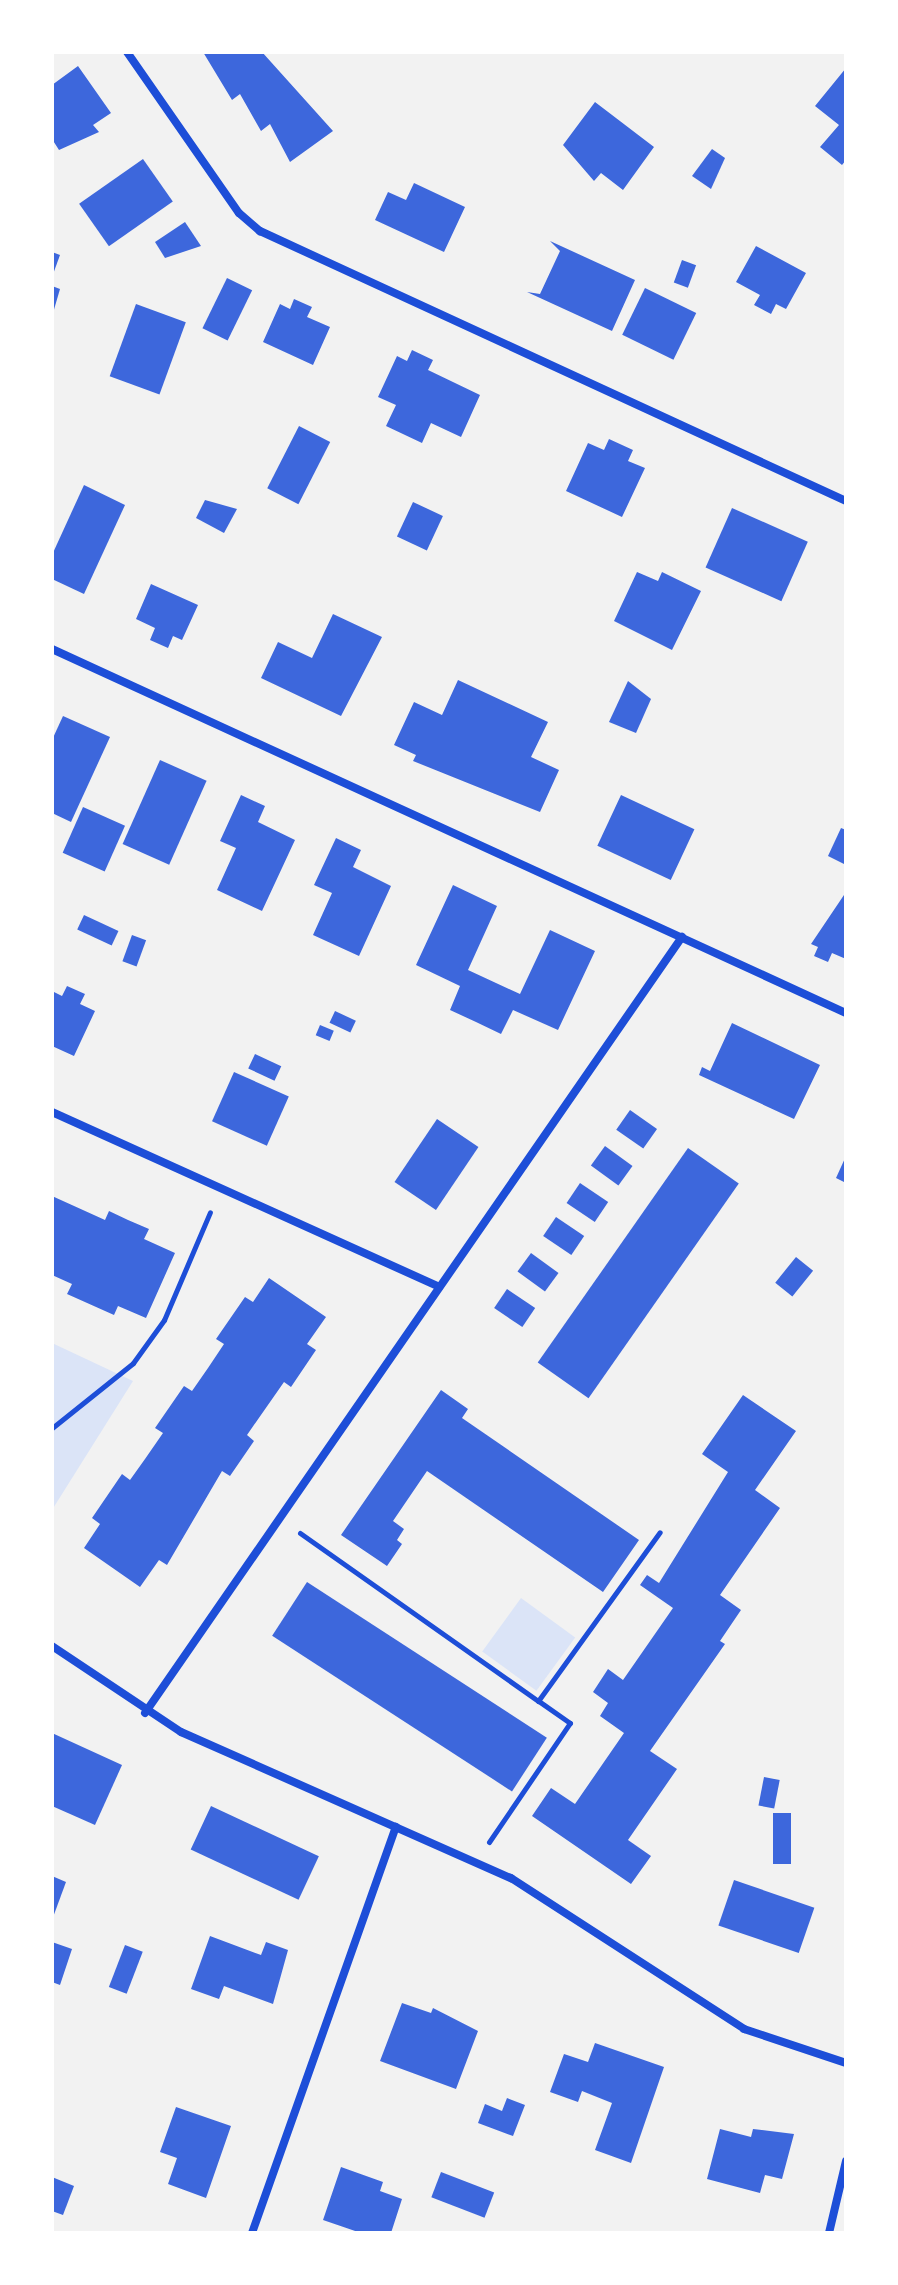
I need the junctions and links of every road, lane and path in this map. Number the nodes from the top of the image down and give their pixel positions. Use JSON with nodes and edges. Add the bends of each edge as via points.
{"nodes":[{"id":1,"x":127,"y":52,"type":"edge"},
{"id":2,"x":846,"y":501,"type":"edge"},
{"id":3,"x":52,"y":649,"type":"edge"},
{"id":4,"x":682,"y":937,"type":"junction"},
{"id":5,"x":846,"y":1013,"type":"edge"},
{"id":6,"x":52,"y":1112,"type":"edge"},
{"id":7,"x":221,"y":1188,"type":"junction"},
{"id":8,"x":439,"y":1287,"type":"junction"},
{"id":9,"x":52,"y":1428,"type":"edge"},
{"id":10,"x":280,"y":1518,"type":"junction"},
{"id":11,"x":660,"y":1532,"type":"dead end"},
{"id":12,"x":52,"y":1646,"type":"edge"},
{"id":13,"x":538,"y":1701,"type":"junction"},
{"id":14,"x":145,"y":1713,"type":"junction"},
{"id":15,"x":396,"y":1827,"type":"junction"},
{"id":16,"x":475,"y":1862,"type":"junction"},
{"id":17,"x":846,"y":2063,"type":"edge"},
{"id":18,"x":846,"y":2161,"type":"edge"},
{"id":19,"x":252,"y":2233,"type":"edge"},
{"id":20,"x":829,"y":2233,"type":"edge"}],
"edges":[{"from":1,"to":2,"type":"street","via":[[239,213],[260,231]]},
{"from":3,"to":4,"type":"street"},
{"from":4,"to":5,"type":"street"},
{"from":4,"to":8,"type":"street"},
{"from":6,"to":7,"type":"street"},
{"from":7,"to":8,"type":"street"},
{"from":7,"to":9,"type":"path","via":[[164,1320],[133,1363]]},
{"from":8,"to":10,"type":"street"},
{"from":10,"to":13,"type":"path"},
{"from":10,"to":14,"type":"street"},
{"from":11,"to":13,"type":"path"},
{"from":12,"to":14,"type":"street"},
{"from":13,"to":16,"type":"path","via":[[570,1723]]},
{"from":14,"to":15,"type":"street"},
{"from":15,"to":16,"type":"street"},
{"from":15,"to":19,"type":"street"},
{"from":16,"to":17,"type":"street","via":[[744,2029]]},
{"from":18,"to":20,"type":"street"}]}
